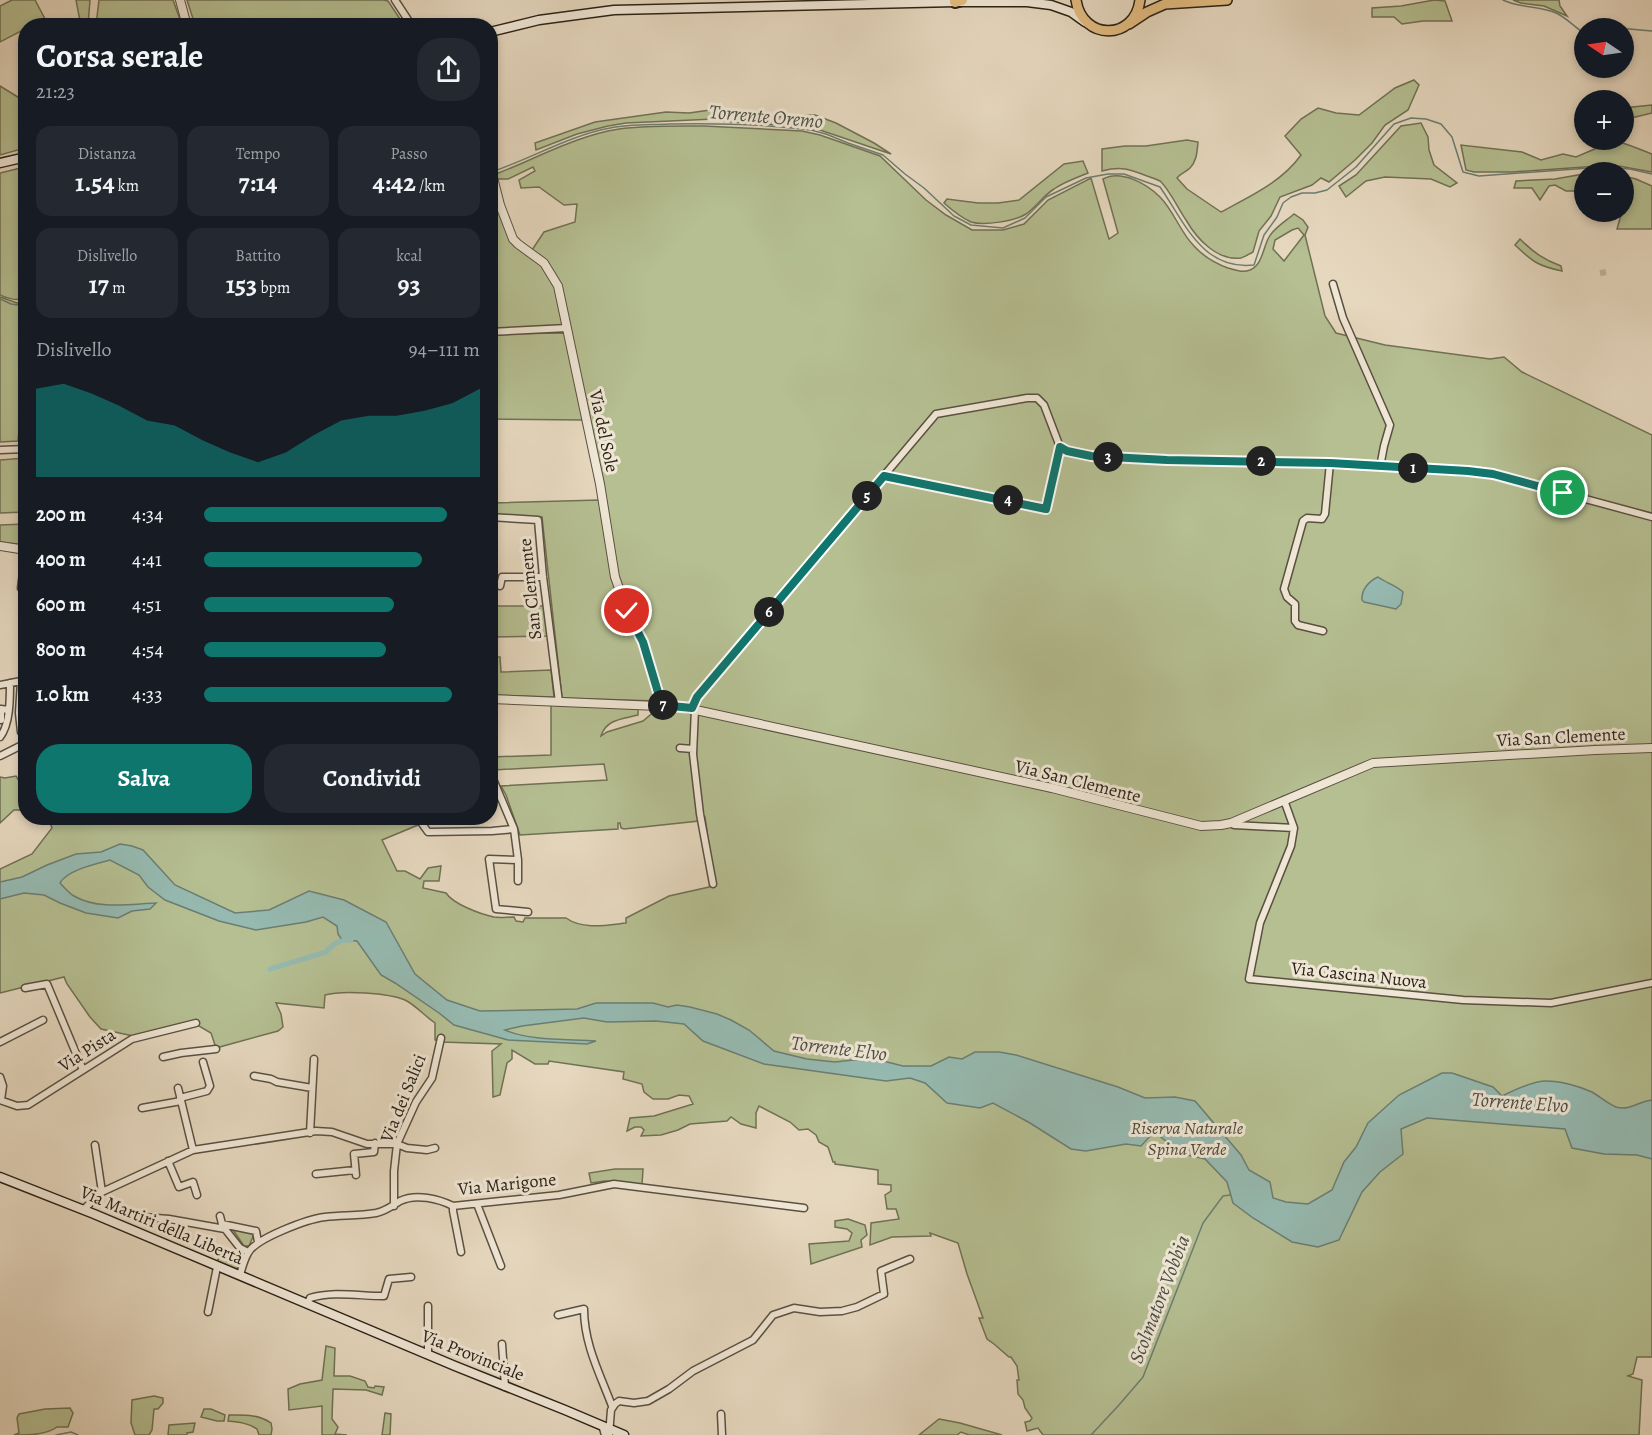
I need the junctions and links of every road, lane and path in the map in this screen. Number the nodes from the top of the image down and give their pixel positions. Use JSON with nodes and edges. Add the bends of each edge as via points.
{"nodes":[{"id":1,"x":180,"y":0,"type":"edge"},
{"id":2,"x":395,"y":0,"type":"edge"},
{"id":3,"x":1012,"y":0,"type":"edge"},
{"id":4,"x":1076,"y":0,"type":"edge"},
{"id":5,"x":1140,"y":0,"type":"edge"},
{"id":6,"x":1204,"y":0,"type":"edge"},
{"id":7,"x":1227,"y":0,"type":"edge"},
{"id":8,"x":958,"y":1,"type":"edge"},
{"id":9,"x":996,"y":1,"type":"edge"},
{"id":10,"x":186,"y":18,"type":"edge"},
{"id":11,"x":407,"y":18,"type":"edge"},
{"id":12,"x":1086,"y":22,"type":"junction"},
{"id":13,"x":1129,"y":24,"type":"junction"},
{"id":14,"x":498,"y":30,"type":"edge"},
{"id":15,"x":18,"y":159,"type":"edge"},
{"id":16,"x":0,"y":164,"type":"edge"},
{"id":17,"x":498,"y":196,"type":"edge"},
{"id":18,"x":1333,"y":284,"type":"dead end"},
{"id":19,"x":567,"y":328,"type":"junction"},
{"id":20,"x":498,"y":332,"type":"edge"},
{"id":21,"x":1060,"y":447,"type":"junction"},
{"id":22,"x":18,"y":449,"type":"edge"},
{"id":23,"x":0,"y":450,"type":"edge"},
{"id":24,"x":1330,"y":463,"type":"junction"},
{"id":25,"x":1380,"y":467,"type":"junction"},
{"id":26,"x":884,"y":476,"type":"junction"},
{"id":27,"x":1652,"y":517,"type":"edge"},
{"id":28,"x":498,"y":518,"type":"edge"},
{"id":29,"x":2,"y":549,"type":"edge"},
{"id":30,"x":18,"y":550,"type":"edge"},
{"id":31,"x":543,"y":577,"type":"junction"},
{"id":32,"x":500,"y":586,"type":"dead end"},
{"id":33,"x":1323,"y":631,"type":"dead end"},
{"id":34,"x":18,"y":681,"type":"edge"},
{"id":35,"x":10,"y":683,"type":"junction"},
{"id":36,"x":0,"y":685,"type":"edge"},
{"id":37,"x":498,"y":699,"type":"edge"},
{"id":38,"x":559,"y":702,"type":"junction"},
{"id":39,"x":661,"y":705,"type":"junction"},
{"id":40,"x":693,"y":709,"type":"junction"},
{"id":41,"x":8,"y":710,"type":"junction"},
{"id":42,"x":1,"y":720,"type":"edge"},
{"id":43,"x":1,"y":734,"type":"edge"},
{"id":44,"x":18,"y":747,"type":"edge"},
{"id":45,"x":680,"y":748,"type":"dead end"},
{"id":46,"x":1652,"y":748,"type":"edge"},
{"id":47,"x":693,"y":749,"type":"junction"},
{"id":48,"x":0,"y":756,"type":"edge"},
{"id":49,"x":498,"y":791,"type":"edge"},
{"id":50,"x":1284,"y":800,"type":"junction"},
{"id":51,"x":1231,"y":823,"type":"junction"},
{"id":52,"x":423,"y":825,"type":"edge"},
{"id":53,"x":1294,"y":828,"type":"junction"},
{"id":54,"x":514,"y":829,"type":"junction"},
{"id":55,"x":518,"y":860,"type":"junction"},
{"id":56,"x":518,"y":881,"type":"dead end"},
{"id":57,"x":713,"y":884,"type":"dead end"},
{"id":58,"x":528,"y":912,"type":"dead end"},
{"id":59,"x":1652,"y":983,"type":"edge"},
{"id":60,"x":25,"y":988,"type":"dead end"},
{"id":61,"x":43,"y":1020,"type":"dead end"},
{"id":62,"x":196,"y":1023,"type":"dead end"},
{"id":63,"x":441,"y":1038,"type":"dead end"},
{"id":64,"x":0,"y":1042,"type":"edge"},
{"id":65,"x":216,"y":1048,"type":"dead end"},
{"id":66,"x":163,"y":1057,"type":"dead end"},
{"id":67,"x":314,"y":1059,"type":"dead end"},
{"id":68,"x":203,"y":1062,"type":"dead end"},
{"id":69,"x":83,"y":1070,"type":"junction"},
{"id":70,"x":254,"y":1076,"type":"dead end"},
{"id":71,"x":0,"y":1077,"type":"edge"},
{"id":72,"x":178,"y":1088,"type":"dead end"},
{"id":73,"x":312,"y":1088,"type":"junction"},
{"id":74,"x":181,"y":1099,"type":"junction"},
{"id":75,"x":0,"y":1100,"type":"edge"},
{"id":76,"x":142,"y":1108,"type":"dead end"},
{"id":77,"x":310,"y":1132,"type":"junction"},
{"id":78,"x":375,"y":1143,"type":"junction"},
{"id":79,"x":398,"y":1144,"type":"junction"},
{"id":80,"x":95,"y":1145,"type":"dead end"},
{"id":81,"x":435,"y":1148,"type":"dead end"},
{"id":82,"x":193,"y":1150,"type":"junction"},
{"id":83,"x":168,"y":1161,"type":"junction"},
{"id":84,"x":316,"y":1174,"type":"dead end"},
{"id":85,"x":0,"y":1177,"type":"edge"},
{"id":86,"x":102,"y":1192,"type":"junction"},
{"id":87,"x":197,"y":1195,"type":"dead end"},
{"id":88,"x":477,"y":1204,"type":"junction"},
{"id":89,"x":394,"y":1206,"type":"junction"},
{"id":90,"x":453,"y":1206,"type":"junction"},
{"id":91,"x":804,"y":1208,"type":"dead end"},
{"id":92,"x":83,"y":1210,"type":"junction"},
{"id":93,"x":220,"y":1216,"type":"dead end"},
{"id":94,"x":144,"y":1217,"type":"dead end"},
{"id":95,"x":258,"y":1242,"type":"junction"},
{"id":96,"x":248,"y":1252,"type":"junction"},
{"id":97,"x":461,"y":1252,"type":"dead end"},
{"id":98,"x":910,"y":1259,"type":"dead end"},
{"id":99,"x":501,"y":1266,"type":"dead end"},
{"id":100,"x":217,"y":1267,"type":"junction"},
{"id":101,"x":240,"y":1275,"type":"junction"},
{"id":102,"x":411,"y":1277,"type":"dead end"},
{"id":103,"x":309,"y":1304,"type":"junction"},
{"id":104,"x":428,"y":1306,"type":"dead end"},
{"id":105,"x":208,"y":1312,"type":"dead end"},
{"id":106,"x":558,"y":1315,"type":"dead end"},
{"id":107,"x":502,"y":1344,"type":"dead end"},
{"id":108,"x":428,"y":1355,"type":"junction"},
{"id":109,"x":505,"y":1387,"type":"junction"},
{"id":110,"x":612,"y":1406,"type":"junction"},
{"id":111,"x":721,"y":1414,"type":"dead end"},
{"id":112,"x":607,"y":1431,"type":"edge"},
{"id":113,"x":624,"y":1435,"type":"edge"},
{"id":114,"x":722,"y":1435,"type":"edge"}],
"edges":[{"from":1,"to":10,"type":"street"},
{"from":2,"to":11,"type":"street"},
{"from":3,"to":9,"type":"main road"},
{"from":4,"to":12,"type":"main road"},
{"from":5,"to":13,"type":"main road"},
{"from":6,"to":7,"type":"main road"},
{"from":6,"to":13,"type":"main road","via":[[1165,4]]},
{"from":8,"to":9,"type":"main road"},
{"from":8,"to":14,"type":"main road","via":[[614,10]]},
{"from":9,"to":12,"type":"main road","via":[[1051,5]]},
{"from":12,"to":13,"type":"main road","via":[[1107,31]]},
{"from":15,"to":16,"type":"main road"},
{"from":17,"to":19,"type":"street","name":"Via del Sole","via":[[513,239],[544,263],[555,280]]},
{"from":18,"to":25,"type":"street","via":[[1343,318],[1390,425]]},
{"from":19,"to":20,"type":"street"},
{"from":19,"to":39,"type":"street","name":"Via del Sole","via":[[615,577],[643,642]]},
{"from":21,"to":24,"type":"street","via":[[1091,456]]},
{"from":21,"to":26,"type":"street","via":[[1046,509]]},
{"from":21,"to":26,"type":"street","via":[[1044,405],[1037,398],[1027,398],[936,414]]},
{"from":22,"to":23,"type":"street"},
{"from":24,"to":25,"type":"street"},
{"from":24,"to":33,"type":"street","via":[[1325,514],[1322,519],[1304,520],[1284,588],[1295,604],[1298,625]]},
{"from":25,"to":27,"type":"street","via":[[1493,474]]},
{"from":26,"to":40,"type":"street","via":[[697,697]]},
{"from":28,"to":31,"type":"street","name":"San Clemente","via":[[538,520]]},
{"from":29,"to":30,"type":"street"},
{"from":31,"to":32,"type":"street","via":[[502,577]]},
{"from":31,"to":38,"type":"street","name":"San Clemente"},
{"from":34,"to":35,"type":"street"},
{"from":35,"to":36,"type":"street"},
{"from":35,"to":41,"type":"street"},
{"from":37,"to":38,"type":"street","name":"Via San Clemente"},
{"from":38,"to":39,"type":"street","name":"Via San Clemente"},
{"from":39,"to":40,"type":"street","name":"Via San Clemente"},
{"from":40,"to":47,"type":"street"},
{"from":40,"to":51,"type":"street","name":"Via San Clemente","via":[[1052,788],[1201,826]]},
{"from":41,"to":42,"type":"street","via":[[1,709]]},
{"from":41,"to":43,"type":"street"},
{"from":44,"to":48,"type":"street"},
{"from":45,"to":47,"type":"street"},
{"from":46,"to":50,"type":"street","name":"Via San Clemente","via":[[1373,763]]},
{"from":47,"to":57,"type":"street"},
{"from":49,"to":54,"type":"street"},
{"from":50,"to":51,"type":"street","name":"Via San Clemente"},
{"from":50,"to":53,"type":"street"},
{"from":51,"to":53,"type":"street"},
{"from":52,"to":54,"type":"street","via":[[428,832]]},
{"from":53,"to":59,"type":"street","name":"Via Cascina Nuova","via":[[1291,846],[1260,923],[1249,979],[1463,1000],[1551,1004]]},
{"from":54,"to":55,"type":"street"},
{"from":55,"to":56,"type":"street"},
{"from":55,"to":58,"type":"street","via":[[489,859],[496,909]]},
{"from":60,"to":69,"type":"street","via":[[49,986]]},
{"from":61,"to":64,"type":"street"},
{"from":62,"to":69,"type":"street","name":"Via Pista","via":[[138,1036]]},
{"from":63,"to":79,"type":"street","name":"Via dei Salici","via":[[432,1078],[416,1102]]},
{"from":65,"to":66,"type":"street"},
{"from":67,"to":73,"type":"street"},
{"from":68,"to":74,"type":"street","via":[[210,1089]]},
{"from":69,"to":75,"type":"street","name":"Via Pista","via":[[28,1105]]},
{"from":70,"to":73,"type":"street"},
{"from":71,"to":75,"type":"street"},
{"from":72,"to":74,"type":"street"},
{"from":73,"to":77,"type":"street"},
{"from":74,"to":76,"type":"street"},
{"from":74,"to":82,"type":"street"},
{"from":77,"to":78,"type":"street","via":[[332,1132]]},
{"from":77,"to":82,"type":"street"},
{"from":78,"to":79,"type":"street"},
{"from":78,"to":84,"type":"street","via":[[374,1152],[354,1154],[356,1173]]},
{"from":79,"to":81,"type":"street","via":[[407,1148]]},
{"from":79,"to":89,"type":"street","name":"Via dei Salici"},
{"from":80,"to":86,"type":"street"},
{"from":82,"to":83,"type":"street"},
{"from":83,"to":86,"type":"street"},
{"from":83,"to":87,"type":"street","via":[[179,1187],[193,1182]]},
{"from":85,"to":92,"type":"main road","name":"Via Martiri della Libertà"},
{"from":86,"to":92,"type":"street"},
{"from":88,"to":90,"type":"street","name":"Via Marigone"},
{"from":88,"to":91,"type":"street","name":"Via Marigone","via":[[614,1184]]},
{"from":88,"to":99,"type":"street"},
{"from":89,"to":90,"type":"street","name":"Via Marigone","via":[[407,1198],[441,1200]]},
{"from":89,"to":95,"type":"street","name":"Via Marigone","via":[[376,1213],[322,1218]]},
{"from":90,"to":97,"type":"street"},
{"from":92,"to":100,"type":"main road","name":"Via Martiri della Libertà"},
{"from":93,"to":95,"type":"street","via":[[222,1224],[256,1231]]},
{"from":94,"to":96,"type":"street","via":[[225,1229]]},
{"from":95,"to":96,"type":"street","name":"Via Marigone"},
{"from":96,"to":101,"type":"street","name":"Via Marigone"},
{"from":98,"to":110,"type":"street","via":[[881,1271],[884,1294],[842,1311],[794,1308],[773,1315],[753,1340],[693,1371],[648,1401],[619,1401]]},
{"from":100,"to":101,"type":"main road","name":"Via Martiri della Libertà"},
{"from":100,"to":105,"type":"street"},
{"from":101,"to":103,"type":"main road","name":"Via Martiri della Libertà"},
{"from":102,"to":103,"type":"street","via":[[390,1278],[384,1296],[323,1295],[310,1298]]},
{"from":103,"to":108,"type":"main road","name":"Via Provinciale"},
{"from":104,"to":108,"type":"street"},
{"from":106,"to":110,"type":"street","via":[[584,1309],[588,1342]]},
{"from":107,"to":109,"type":"street"},
{"from":108,"to":109,"type":"main road","name":"Via Provinciale"},
{"from":109,"to":112,"type":"main road","name":"Via Provinciale"},
{"from":110,"to":112,"type":"street"},
{"from":111,"to":114,"type":"street"},
{"from":112,"to":113,"type":"main road","name":"Via Provinciale"}]}
